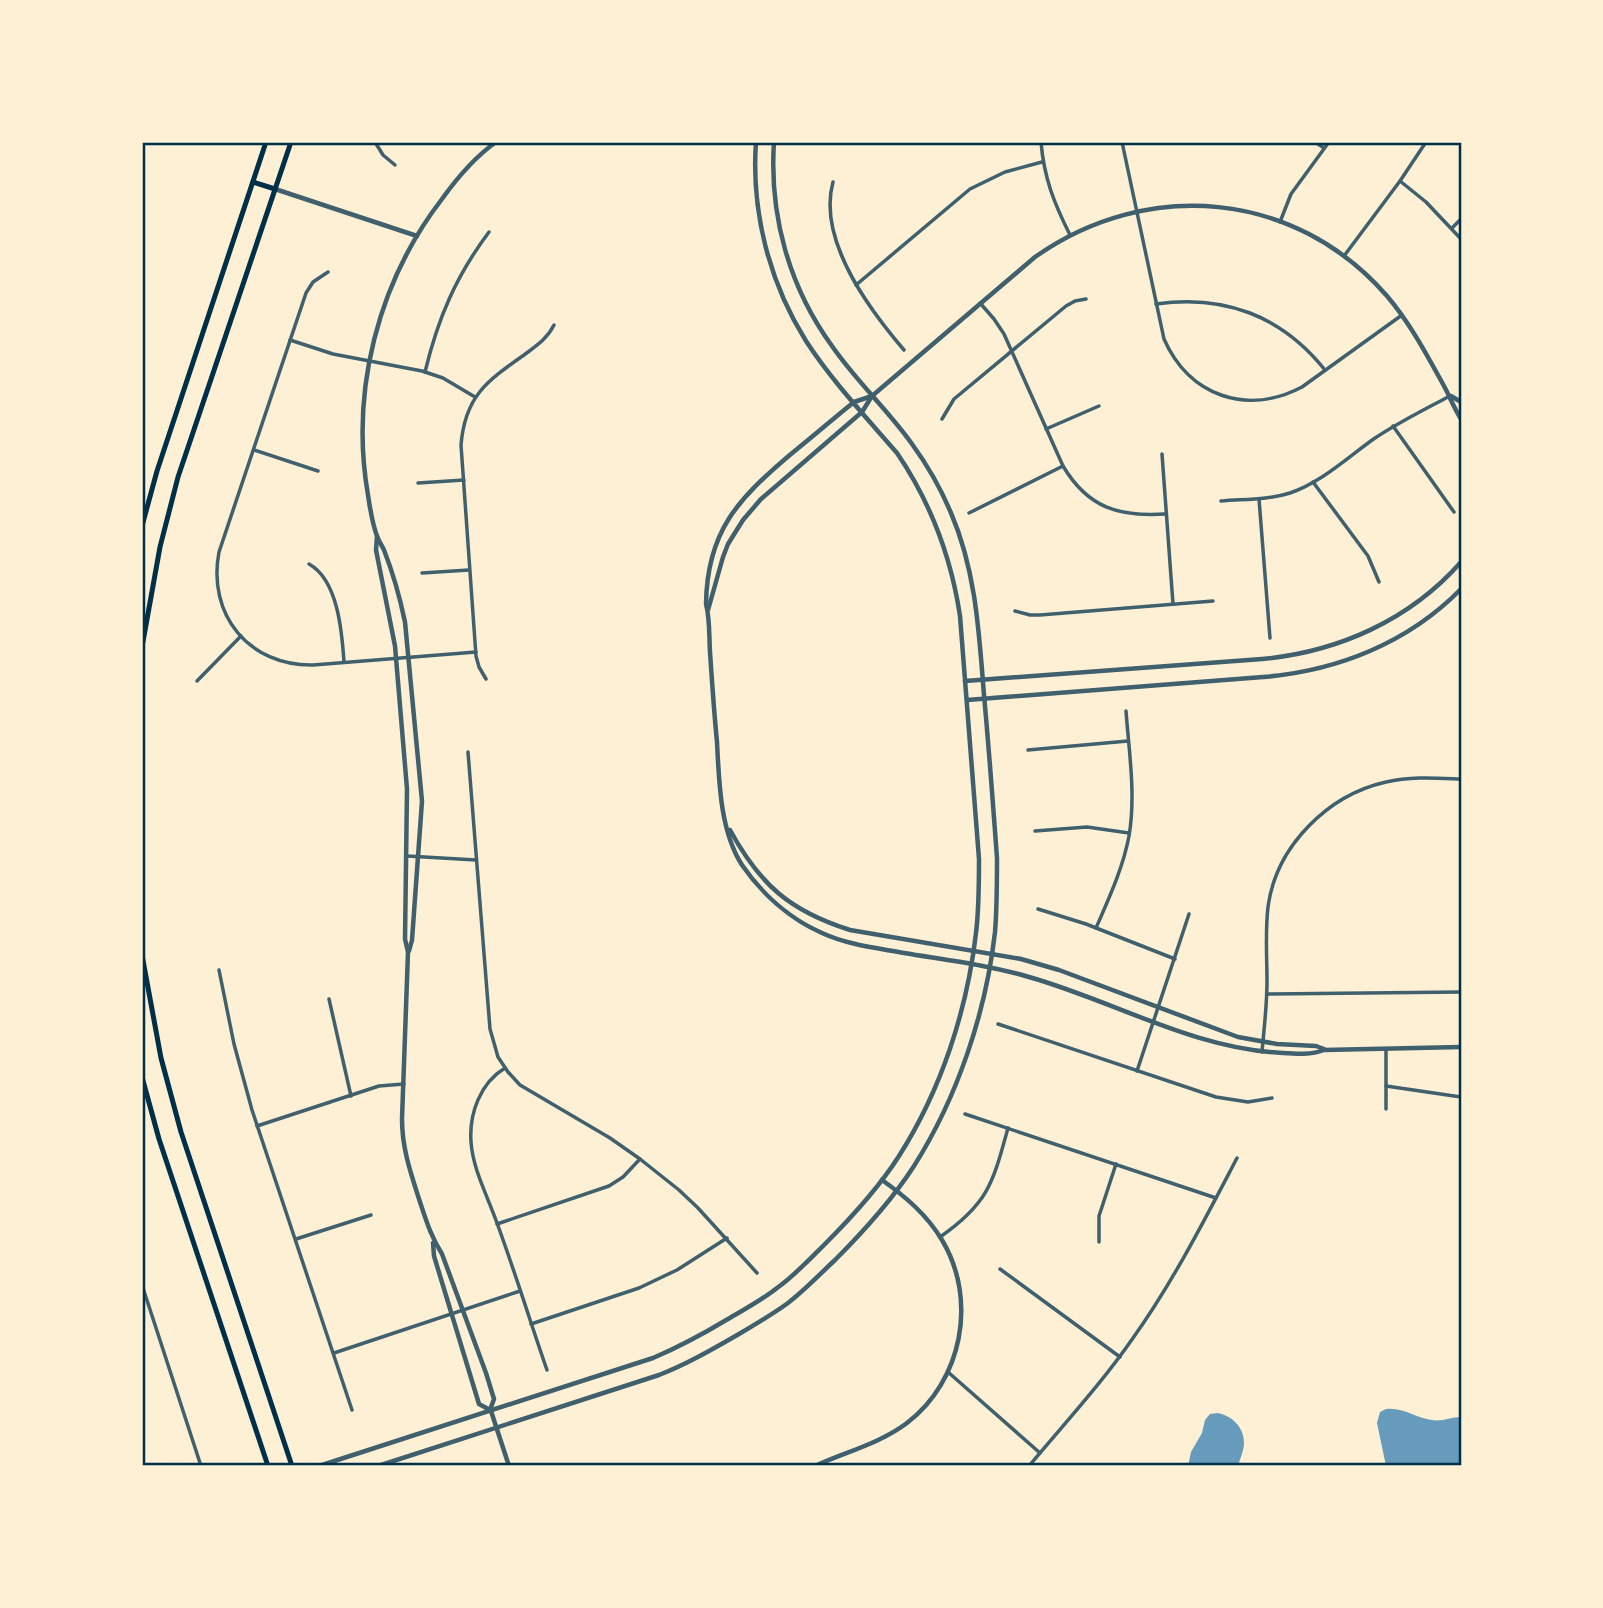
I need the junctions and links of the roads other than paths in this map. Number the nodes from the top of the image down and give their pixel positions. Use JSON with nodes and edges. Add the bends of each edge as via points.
{"nodes":[{"id":1,"x":267,"y":142,"type":"edge"},
{"id":2,"x":290,"y":142,"type":"edge"},
{"id":3,"x":375,"y":142,"type":"edge"},
{"id":4,"x":496,"y":142,"type":"edge"},
{"id":5,"x":756,"y":142,"type":"edge"},
{"id":6,"x":774,"y":142,"type":"edge"},
{"id":7,"x":1041,"y":142,"type":"edge"},
{"id":8,"x":1122,"y":142,"type":"edge"},
{"id":9,"x":1315,"y":142,"type":"edge"},
{"id":10,"x":1329,"y":142,"type":"edge"},
{"id":11,"x":1426,"y":142,"type":"edge"},
{"id":12,"x":1324,"y":148,"type":"junction"},
{"id":13,"x":1042,"y":162,"type":"junction"},
{"id":14,"x":395,"y":164,"type":"dead end"},
{"id":15,"x":1399,"y":181,"type":"junction"},
{"id":16,"x":253,"y":182,"type":"junction"},
{"id":17,"x":833,"y":182,"type":"dead end"},
{"id":18,"x":275,"y":189,"type":"junction"},
{"id":19,"x":1136,"y":211,"type":"junction"},
{"id":20,"x":1461,"y":219,"type":"edge"},
{"id":21,"x":1280,"y":222,"type":"junction"},
{"id":22,"x":1452,"y":228,"type":"junction"},
{"id":23,"x":489,"y":232,"type":"dead end"},
{"id":24,"x":1070,"y":235,"type":"junction"},
{"id":25,"x":417,"y":236,"type":"junction"},
{"id":26,"x":1461,"y":239,"type":"edge"},
{"id":27,"x":1344,"y":257,"type":"junction"},
{"id":28,"x":328,"y":272,"type":"dead end"},
{"id":29,"x":856,"y":285,"type":"junction"},
{"id":30,"x":1086,"y":299,"type":"dead end"},
{"id":31,"x":980,"y":303,"type":"junction"},
{"id":32,"x":1156,"y":304,"type":"junction"},
{"id":33,"x":1402,"y":315,"type":"junction"},
{"id":34,"x":554,"y":325,"type":"dead end"},
{"id":35,"x":290,"y":341,"type":"junction"},
{"id":36,"x":904,"y":350,"type":"dead end"},
{"id":37,"x":1011,"y":351,"type":"junction"},
{"id":38,"x":369,"y":361,"type":"junction"},
{"id":39,"x":1325,"y":370,"type":"junction"},
{"id":40,"x":425,"y":372,"type":"junction"},
{"id":41,"x":872,"y":396,"type":"junction"},
{"id":42,"x":1450,"y":396,"type":"junction"},
{"id":43,"x":475,"y":397,"type":"junction"},
{"id":44,"x":854,"y":402,"type":"junction"},
{"id":45,"x":1461,"y":402,"type":"edge"},
{"id":46,"x":1099,"y":406,"type":"dead end"},
{"id":47,"x":862,"y":412,"type":"junction"},
{"id":48,"x":942,"y":419,"type":"dead end"},
{"id":49,"x":1461,"y":419,"type":"edge"},
{"id":50,"x":1393,"y":426,"type":"junction"},
{"id":51,"x":1046,"y":429,"type":"junction"},
{"id":52,"x":253,"y":450,"type":"junction"},
{"id":53,"x":1162,"y":454,"type":"dead end"},
{"id":54,"x":1063,"y":466,"type":"junction"},
{"id":55,"x":318,"y":471,"type":"dead end"},
{"id":56,"x":464,"y":480,"type":"junction"},
{"id":57,"x":1313,"y":482,"type":"junction"},
{"id":58,"x":418,"y":483,"type":"dead end"},
{"id":59,"x":1259,"y":499,"type":"junction"},
{"id":60,"x":1221,"y":501,"type":"dead end"},
{"id":61,"x":1454,"y":512,"type":"dead end"},
{"id":62,"x":969,"y":513,"type":"dead end"},
{"id":63,"x":1165,"y":514,"type":"junction"},
{"id":64,"x":142,"y":526,"type":"edge"},
{"id":65,"x":377,"y":536,"type":"junction"},
{"id":66,"x":1461,"y":562,"type":"edge"},
{"id":67,"x":309,"y":565,"type":"dead end"},
{"id":68,"x":470,"y":570,"type":"junction"},
{"id":69,"x":422,"y":573,"type":"dead end"},
{"id":70,"x":1379,"y":582,"type":"dead end"},
{"id":71,"x":1461,"y":589,"type":"edge"},
{"id":72,"x":1213,"y":601,"type":"dead end"},
{"id":73,"x":1173,"y":604,"type":"junction"},
{"id":74,"x":707,"y":610,"type":"junction"},
{"id":75,"x":1015,"y":611,"type":"dead end"},
{"id":76,"x":241,"y":636,"type":"junction"},
{"id":77,"x":1270,"y":638,"type":"dead end"},
{"id":78,"x":142,"y":647,"type":"edge"},
{"id":79,"x":476,"y":652,"type":"junction"},
{"id":80,"x":396,"y":657,"type":"junction"},
{"id":81,"x":409,"y":657,"type":"junction"},
{"id":82,"x":344,"y":662,"type":"junction"},
{"id":83,"x":486,"y":679,"type":"dead end"},
{"id":84,"x":983,"y":680,"type":"junction"},
{"id":85,"x":197,"y":681,"type":"dead end"},
{"id":86,"x":965,"y":681,"type":"junction"},
{"id":87,"x":985,"y":699,"type":"junction"},
{"id":88,"x":967,"y":700,"type":"junction"},
{"id":89,"x":1126,"y":711,"type":"dead end"},
{"id":90,"x":1128,"y":741,"type":"junction"},
{"id":91,"x":1028,"y":750,"type":"dead end"},
{"id":92,"x":468,"y":752,"type":"dead end"},
{"id":93,"x":1461,"y":779,"type":"edge"},
{"id":94,"x":727,"y":825,"type":"junction"},
{"id":95,"x":1035,"y":831,"type":"dead end"},
{"id":96,"x":1129,"y":833,"type":"junction"},
{"id":97,"x":407,"y":856,"type":"junction"},
{"id":98,"x":419,"y":857,"type":"junction"},
{"id":99,"x":476,"y":860,"type":"junction"},
{"id":100,"x":1038,"y":909,"type":"dead end"},
{"id":101,"x":1189,"y":914,"type":"dead end"},
{"id":102,"x":1096,"y":928,"type":"junction"},
{"id":103,"x":974,"y":950,"type":"junction"},
{"id":104,"x":408,"y":952,"type":"junction"},
{"id":105,"x":992,"y":953,"type":"junction"},
{"id":106,"x":142,"y":955,"type":"edge"},
{"id":107,"x":1175,"y":959,"type":"junction"},
{"id":108,"x":972,"y":964,"type":"junction"},
{"id":109,"x":989,"y":967,"type":"junction"},
{"id":110,"x":219,"y":970,"type":"dead end"},
{"id":111,"x":1461,"y":992,"type":"edge"},
{"id":112,"x":1267,"y":994,"type":"junction"},
{"id":113,"x":329,"y":999,"type":"dead end"},
{"id":114,"x":1158,"y":1007,"type":"junction"},
{"id":115,"x":1153,"y":1022,"type":"junction"},
{"id":116,"x":998,"y":1024,"type":"dead end"},
{"id":117,"x":1263,"y":1042,"type":"junction"},
{"id":118,"x":1461,"y":1047,"type":"edge"},
{"id":119,"x":1386,"y":1049,"type":"junction"},
{"id":120,"x":1324,"y":1050,"type":"junction"},
{"id":121,"x":1262,"y":1052,"type":"junction"},
{"id":122,"x":505,"y":1068,"type":"junction"},
{"id":123,"x":1137,"y":1070,"type":"junction"},
{"id":124,"x":142,"y":1077,"type":"edge"},
{"id":125,"x":404,"y":1084,"type":"junction"},
{"id":126,"x":1386,"y":1086,"type":"junction"},
{"id":127,"x":351,"y":1096,"type":"junction"},
{"id":128,"x":1461,"y":1097,"type":"edge"},
{"id":129,"x":1272,"y":1098,"type":"dead end"},
{"id":130,"x":1386,"y":1109,"type":"dead end"},
{"id":131,"x":965,"y":1114,"type":"dead end"},
{"id":132,"x":257,"y":1126,"type":"junction"},
{"id":133,"x":1008,"y":1128,"type":"junction"},
{"id":134,"x":1237,"y":1158,"type":"dead end"},
{"id":135,"x":640,"y":1159,"type":"junction"},
{"id":136,"x":1116,"y":1164,"type":"junction"},
{"id":137,"x":882,"y":1180,"type":"junction"},
{"id":138,"x":897,"y":1191,"type":"junction"},
{"id":139,"x":1216,"y":1198,"type":"junction"},
{"id":140,"x":372,"y":1215,"type":"dead end"},
{"id":141,"x":498,"y":1224,"type":"junction"},
{"id":142,"x":940,"y":1237,"type":"junction"},
{"id":143,"x":727,"y":1238,"type":"junction"},
{"id":144,"x":296,"y":1239,"type":"junction"},
{"id":145,"x":433,"y":1240,"type":"junction"},
{"id":146,"x":1098,"y":1242,"type":"dead end"},
{"id":147,"x":1000,"y":1269,"type":"dead end"},
{"id":148,"x":757,"y":1272,"type":"dead end"},
{"id":149,"x":142,"y":1285,"type":"edge"},
{"id":150,"x":520,"y":1291,"type":"junction"},
{"id":151,"x":463,"y":1310,"type":"junction"},
{"id":152,"x":451,"y":1314,"type":"junction"},
{"id":153,"x":531,"y":1325,"type":"junction"},
{"id":154,"x":334,"y":1353,"type":"junction"},
{"id":155,"x":1120,"y":1357,"type":"junction"},
{"id":156,"x":547,"y":1370,"type":"dead end"},
{"id":157,"x":948,"y":1372,"type":"junction"},
{"id":158,"x":352,"y":1410,"type":"dead end"},
{"id":159,"x":491,"y":1410,"type":"junction"},
{"id":160,"x":496,"y":1428,"type":"junction"},
{"id":161,"x":1040,"y":1453,"type":"junction"},
{"id":162,"x":201,"y":1466,"type":"edge"},
{"id":163,"x":268,"y":1466,"type":"edge"},
{"id":164,"x":292,"y":1466,"type":"edge"},
{"id":165,"x":319,"y":1466,"type":"edge"},
{"id":166,"x":378,"y":1466,"type":"edge"},
{"id":167,"x":509,"y":1466,"type":"edge"},
{"id":168,"x":815,"y":1466,"type":"edge"},
{"id":169,"x":1029,"y":1466,"type":"edge"}],
"edges":[{"from":1,"to":16,"type":"main road"},
{"from":2,"to":18,"type":"main road"},
{"from":3,"to":14,"type":"street"},
{"from":4,"to":25,"type":"street","via":[[455,182]]},
{"from":5,"to":44,"type":"street","via":[[758,211],[779,288],[807,342]]},
{"from":6,"to":41,"type":"street","via":[[776,209],[796,281],[822,332]]},
{"from":7,"to":13,"type":"street"},
{"from":8,"to":19,"type":"street"},
{"from":9,"to":12,"type":"street"},
{"from":10,"to":12,"type":"street"},
{"from":11,"to":15,"type":"street"},
{"from":12,"to":21,"type":"street","via":[[1291,194]]},
{"from":13,"to":24,"type":"street","via":[[1051,196]]},
{"from":13,"to":29,"type":"street","via":[[1005,172],[970,189]]},
{"from":15,"to":22,"type":"street"},
{"from":15,"to":27,"type":"street"},
{"from":16,"to":18,"type":"main road"},
{"from":16,"to":64,"type":"main road"},
{"from":17,"to":29,"type":"street","via":[[832,224]]},
{"from":18,"to":25,"type":"street"},
{"from":18,"to":78,"type":"main road","via":[[178,477]]},
{"from":19,"to":21,"type":"street","via":[[1199,206],[1234,209]]},
{"from":19,"to":24,"type":"street"},
{"from":19,"to":32,"type":"street"},
{"from":20,"to":22,"type":"street"},
{"from":21,"to":27,"type":"street"},
{"from":22,"to":26,"type":"street"},
{"from":23,"to":40,"type":"street","via":[[449,296]]},
{"from":24,"to":31,"type":"street","via":[[1035,257]]},
{"from":25,"to":38,"type":"street","via":[[387,296]]},
{"from":27,"to":33,"type":"street","via":[[1375,283]]},
{"from":28,"to":35,"type":"street","via":[[306,293]]},
{"from":29,"to":36,"type":"street"},
{"from":30,"to":37,"type":"street","via":[[1066,306]]},
{"from":31,"to":37,"type":"street"},
{"from":31,"to":41,"type":"street"},
{"from":32,"to":39,"type":"street","via":[[1196,301],[1249,312],[1297,340]]},
{"from":32,"to":39,"type":"street","via":[[1174,358],[1195,381],[1222,396],[1273,398]]},
{"from":33,"to":39,"type":"street"},
{"from":33,"to":42,"type":"street"},
{"from":34,"to":43,"type":"street","via":[[541,342],[492,378]]},
{"from":35,"to":38,"type":"street"},
{"from":35,"to":52,"type":"street"},
{"from":37,"to":48,"type":"street","via":[[954,399]]},
{"from":37,"to":51,"type":"street"},
{"from":38,"to":40,"type":"street"},
{"from":38,"to":65,"type":"street","via":[[363,449]]},
{"from":40,"to":43,"type":"street"},
{"from":41,"to":44,"type":"street"},
{"from":41,"to":47,"type":"street"},
{"from":41,"to":84,"type":"street","via":[[911,442],[952,514],[975,593]]},
{"from":42,"to":45,"type":"street"},
{"from":42,"to":49,"type":"street"},
{"from":42,"to":50,"type":"street"},
{"from":43,"to":56,"type":"street","via":[[462,435]]},
{"from":44,"to":47,"type":"street"},
{"from":44,"to":74,"type":"street","via":[[763,478],[731,515],[710,566]]},
{"from":46,"to":51,"type":"street"},
{"from":47,"to":74,"type":"street","via":[[743,520],[723,557]]},
{"from":47,"to":86,"type":"street","via":[[908,469],[942,540],[957,596]]},
{"from":50,"to":57,"type":"street"},
{"from":50,"to":61,"type":"street"},
{"from":51,"to":54,"type":"street"},
{"from":52,"to":55,"type":"street"},
{"from":52,"to":76,"type":"street","via":[[216,571],[223,609]]},
{"from":53,"to":63,"type":"street"},
{"from":54,"to":62,"type":"street"},
{"from":54,"to":63,"type":"street","via":[[1076,485],[1101,505],[1132,514]]},
{"from":56,"to":58,"type":"street"},
{"from":56,"to":68,"type":"street"},
{"from":57,"to":59,"type":"street"},
{"from":57,"to":70,"type":"street","via":[[1368,556]]},
{"from":59,"to":60,"type":"street"},
{"from":59,"to":77,"type":"street"},
{"from":63,"to":73,"type":"street"},
{"from":65,"to":80,"type":"street"},
{"from":65,"to":81,"type":"street","via":[[403,610]]},
{"from":66,"to":84,"type":"street","via":[[1402,613],[1354,638],[1318,650],[1262,659]]},
{"from":67,"to":82,"type":"street","via":[[321,574],[336,605]]},
{"from":68,"to":69,"type":"street"},
{"from":68,"to":79,"type":"street"},
{"from":71,"to":87,"type":"street","via":[[1395,639],[1322,668]]},
{"from":72,"to":73,"type":"street"},
{"from":73,"to":75,"type":"street","via":[[1040,615]]},
{"from":74,"to":94,"type":"street","via":[[719,782]]},
{"from":76,"to":82,"type":"street","via":[[282,662]]},
{"from":76,"to":85,"type":"street"},
{"from":79,"to":81,"type":"street"},
{"from":79,"to":83,"type":"street"},
{"from":80,"to":81,"type":"street"},
{"from":80,"to":82,"type":"street"},
{"from":80,"to":97,"type":"street","via":[[408,799]]},
{"from":81,"to":98,"type":"street","via":[[421,790]]},
{"from":84,"to":86,"type":"street"},
{"from":84,"to":87,"type":"street"},
{"from":86,"to":88,"type":"street"},
{"from":87,"to":88,"type":"street"},
{"from":87,"to":105,"type":"street","via":[[997,858]]},
{"from":88,"to":103,"type":"street","via":[[979,859]]},
{"from":89,"to":90,"type":"street"},
{"from":90,"to":91,"type":"street"},
{"from":90,"to":96,"type":"street"},
{"from":92,"to":99,"type":"street"},
{"from":93,"to":112,"type":"street","via":[[1416,777],[1373,785],[1335,804],[1304,832],[1282,865],[1269,904]]},
{"from":94,"to":103,"type":"street","via":[[768,884],[812,916],[850,930]]},
{"from":94,"to":108,"type":"street","via":[[736,853],[752,878],[801,922],[848,942]]},
{"from":95,"to":96,"type":"street","via":[[1077,826]]},
{"from":96,"to":102,"type":"street"},
{"from":97,"to":98,"type":"street"},
{"from":97,"to":104,"type":"street"},
{"from":98,"to":99,"type":"street"},
{"from":98,"to":104,"type":"street"},
{"from":99,"to":122,"type":"street","via":[[489,1029]]},
{"from":100,"to":102,"type":"street"},
{"from":101,"to":107,"type":"street"},
{"from":102,"to":107,"type":"street"},
{"from":103,"to":105,"type":"street"},
{"from":103,"to":108,"type":"street"},
{"from":104,"to":125,"type":"street"},
{"from":105,"to":109,"type":"street"},
{"from":105,"to":114,"type":"street","via":[[1048,966]]},
{"from":106,"to":164,"type":"main road","via":[[152,1020],[177,1120]]},
{"from":107,"to":114,"type":"street"},
{"from":108,"to":109,"type":"street"},
{"from":108,"to":137,"type":"street","via":[[942,1071],[916,1126]]},
{"from":109,"to":115,"type":"street","via":[[1043,981]]},
{"from":109,"to":138,"type":"street","via":[[959,1078]]},
{"from":110,"to":132,"type":"street"},
{"from":111,"to":112,"type":"street"},
{"from":112,"to":117,"type":"street"},
{"from":113,"to":127,"type":"street"},
{"from":114,"to":115,"type":"street"},
{"from":114,"to":117,"type":"street","via":[[1226,1034]]},
{"from":115,"to":121,"type":"street"},
{"from":115,"to":123,"type":"street"},
{"from":116,"to":123,"type":"street"},
{"from":117,"to":120,"type":"street"},
{"from":117,"to":121,"type":"street"},
{"from":118,"to":119,"type":"street"},
{"from":119,"to":120,"type":"street"},
{"from":119,"to":126,"type":"street"},
{"from":120,"to":121,"type":"street"},
{"from":122,"to":135,"type":"street","via":[[527,1090]]},
{"from":122,"to":141,"type":"street","via":[[481,1093],[471,1132],[473,1157]]},
{"from":123,"to":129,"type":"street","via":[[1226,1100]]},
{"from":124,"to":163,"type":"main road"},
{"from":125,"to":127,"type":"street","via":[[379,1086]]},
{"from":125,"to":145,"type":"street","via":[[404,1151]]},
{"from":126,"to":128,"type":"street"},
{"from":126,"to":130,"type":"street"},
{"from":127,"to":132,"type":"street"},
{"from":131,"to":133,"type":"street"},
{"from":132,"to":144,"type":"street"},
{"from":133,"to":136,"type":"street"},
{"from":133,"to":142,"type":"street","via":[[984,1197]]},
{"from":134,"to":139,"type":"street"},
{"from":135,"to":141,"type":"street","via":[[609,1186]]},
{"from":135,"to":143,"type":"street"},
{"from":136,"to":139,"type":"street"},
{"from":136,"to":146,"type":"street","via":[[1100,1216]]},
{"from":137,"to":138,"type":"street"},
{"from":137,"to":159,"type":"street","via":[[803,1266],[756,1303],[665,1353]]},
{"from":138,"to":142,"type":"street","via":[[920,1210]]},
{"from":138,"to":160,"type":"street","via":[[816,1279],[765,1318],[665,1372]]},
{"from":139,"to":155,"type":"street"},
{"from":140,"to":144,"type":"street"},
{"from":141,"to":150,"type":"street"},
{"from":142,"to":157,"type":"street","via":[[956,1272],[962,1309],[958,1345]]},
{"from":143,"to":148,"type":"street"},
{"from":143,"to":153,"type":"street","via":[[648,1284]]},
{"from":144,"to":154,"type":"street"},
{"from":145,"to":151,"type":"street"},
{"from":145,"to":152,"type":"street"},
{"from":147,"to":155,"type":"street"},
{"from":149,"to":162,"type":"street"},
{"from":150,"to":151,"type":"street"},
{"from":150,"to":153,"type":"street"},
{"from":151,"to":152,"type":"street"},
{"from":151,"to":159,"type":"street","via":[[494,1399]]},
{"from":152,"to":154,"type":"street"},
{"from":152,"to":159,"type":"street","via":[[479,1404]]},
{"from":153,"to":156,"type":"street"},
{"from":154,"to":158,"type":"street"},
{"from":155,"to":161,"type":"street"},
{"from":157,"to":161,"type":"street"},
{"from":157,"to":168,"type":"street","via":[[931,1400],[905,1425]]},
{"from":159,"to":160,"type":"street"},
{"from":159,"to":165,"type":"street"},
{"from":160,"to":166,"type":"street"},
{"from":160,"to":167,"type":"street"},
{"from":161,"to":169,"type":"street"}]}
